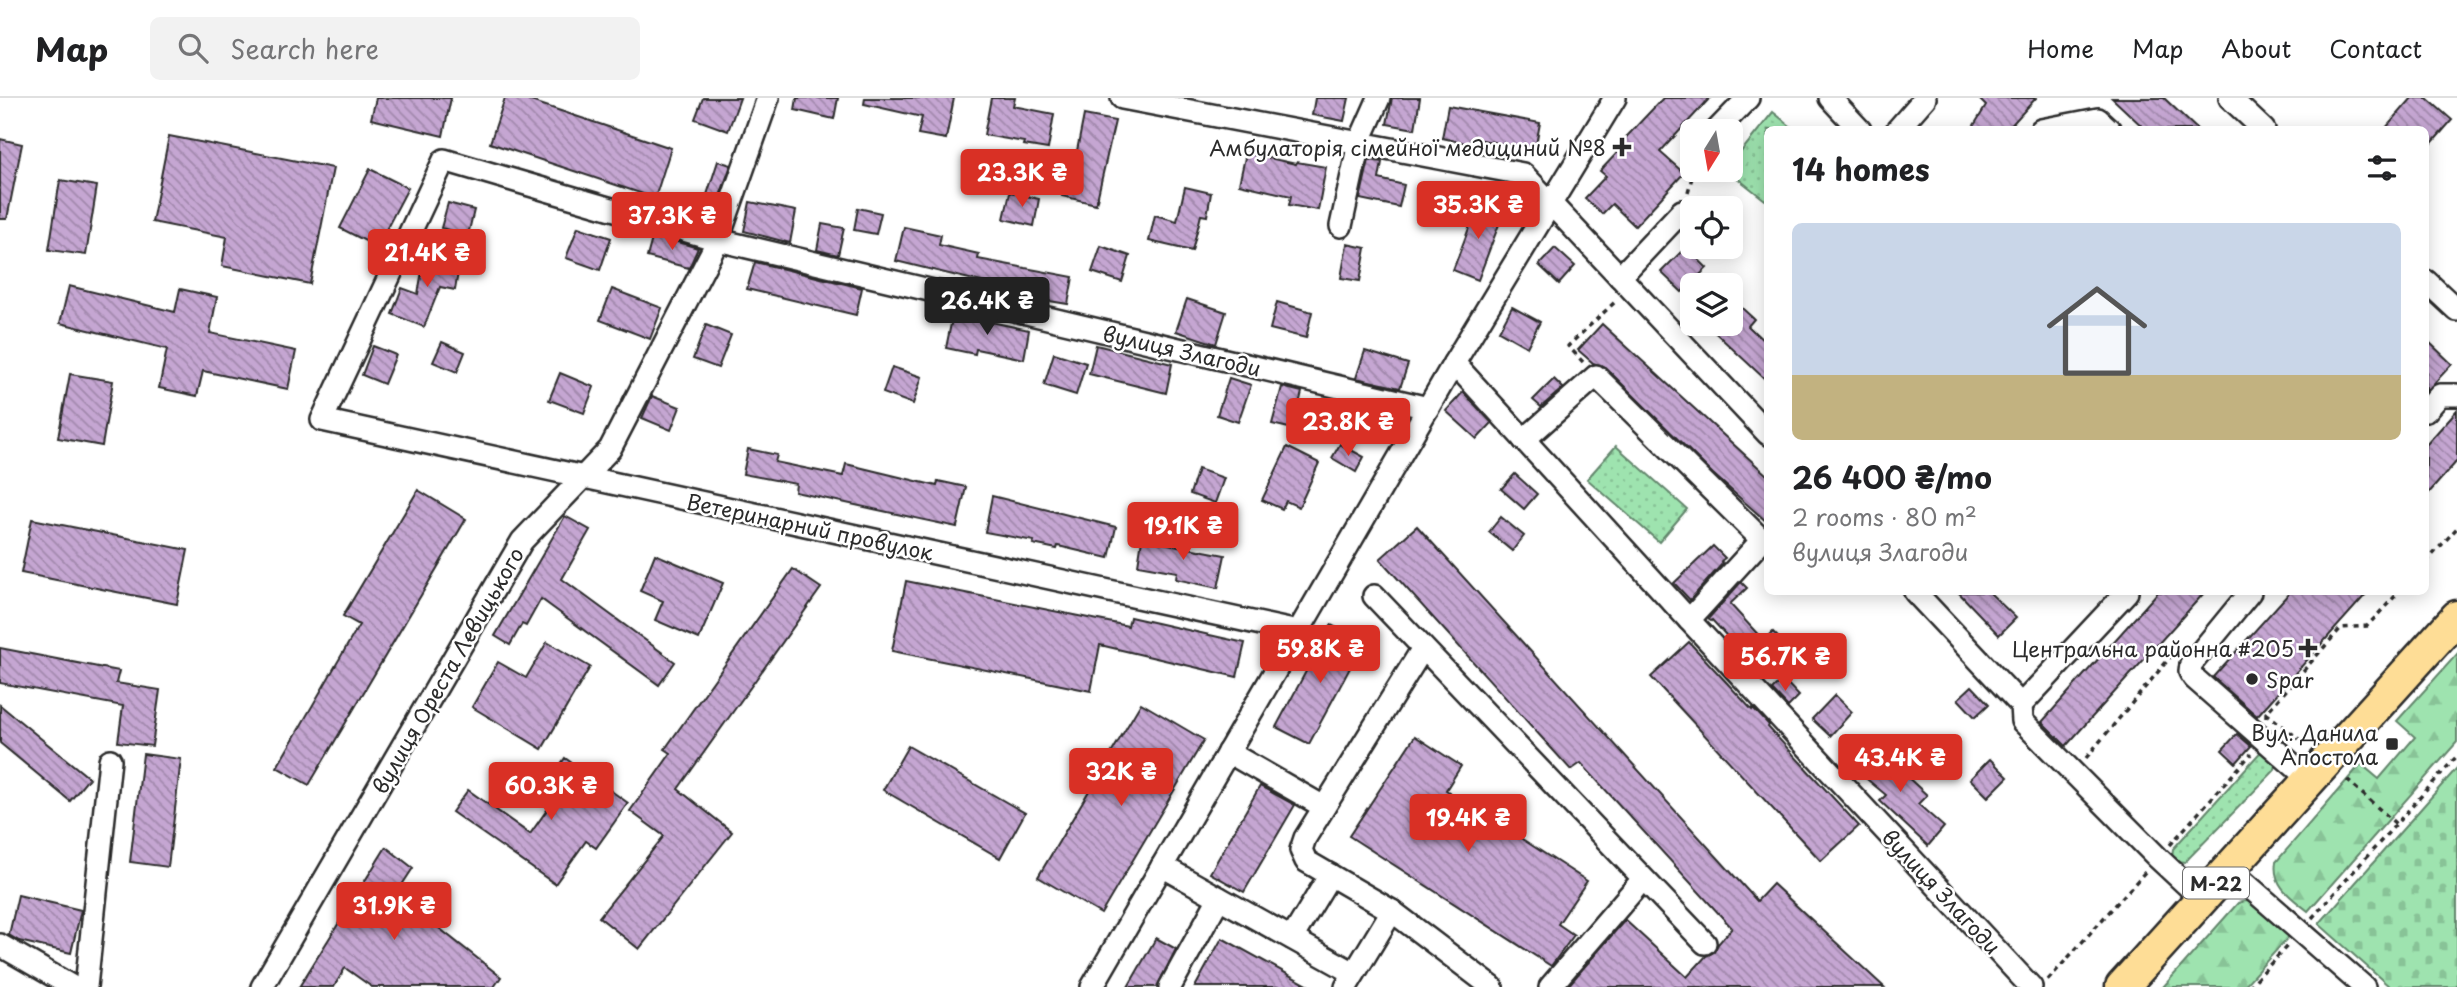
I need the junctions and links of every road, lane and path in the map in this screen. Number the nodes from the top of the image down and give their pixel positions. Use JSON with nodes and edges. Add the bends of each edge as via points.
{"nodes":[{"id":1,"x":768,"y":98,"type":"edge"},
{"id":2,"x":1122,"y":98,"type":"edge"},
{"id":3,"x":1379,"y":98,"type":"edge"},
{"id":4,"x":1615,"y":98,"type":"edge"},
{"id":5,"x":1748,"y":98,"type":"edge"},
{"id":6,"x":1830,"y":98,"type":"edge"},
{"id":7,"x":1926,"y":98,"type":"edge"},
{"id":8,"x":2230,"y":98,"type":"edge"},
{"id":9,"x":1728,"y":119,"type":"edge"},
{"id":10,"x":1856,"y":126,"type":"edge"},
{"id":11,"x":1901,"y":126,"type":"edge"},
{"id":12,"x":2062,"y":126,"type":"edge"},
{"id":13,"x":2106,"y":126,"type":"edge"},
{"id":14,"x":2260,"y":126,"type":"edge"},
{"id":15,"x":1359,"y":143,"type":"junction"},
{"id":16,"x":1551,"y":203,"type":"junction"},
{"id":17,"x":1680,"y":213,"type":"edge"},
{"id":18,"x":1341,"y":226,"type":"dead end"},
{"id":19,"x":718,"y":240,"type":"junction"},
{"id":20,"x":1625,"y":282,"type":"junction"},
{"id":21,"x":2429,"y":284,"type":"edge"},
{"id":22,"x":2457,"y":310,"type":"edge"},
{"id":23,"x":1454,"y":363,"type":"junction"},
{"id":24,"x":1596,"y":376,"type":"junction"},
{"id":25,"x":2457,"y":395,"type":"edge"},
{"id":26,"x":2429,"y":407,"type":"edge"},
{"id":27,"x":1428,"y":408,"type":"junction"},
{"id":28,"x":322,"y":420,"type":"joint"},
{"id":29,"x":1764,"y":430,"type":"edge"},
{"id":30,"x":1524,"y":440,"type":"junction"},
{"id":31,"x":583,"y":477,"type":"junction"},
{"id":32,"x":2457,"y":528,"type":"edge"},
{"id":33,"x":2429,"y":559,"type":"edge"},
{"id":34,"x":1918,"y":595,"type":"edge"},
{"id":35,"x":2124,"y":595,"type":"edge"},
{"id":36,"x":2248,"y":595,"type":"edge"},
{"id":37,"x":2396,"y":595,"type":"edge"},
{"id":38,"x":1374,"y":596,"type":"dead end"},
{"id":39,"x":2457,"y":617,"type":"edge"},
{"id":40,"x":1689,"y":620,"type":"junction"},
{"id":41,"x":1298,"y":632,"type":"junction"},
{"id":42,"x":2181,"y":645,"type":"dead end"},
{"id":43,"x":1423,"y":648,"type":"junction"},
{"id":44,"x":2021,"y":705,"type":"junction"},
{"id":45,"x":2266,"y":713,"type":"junction"},
{"id":46,"x":2265,"y":739,"type":"junction"},
{"id":47,"x":2298,"y":739,"type":"dead end"},
{"id":48,"x":1228,"y":752,"type":"junction"},
{"id":49,"x":2457,"y":756,"type":"edge"},
{"id":50,"x":110,"y":760,"type":"dead end"},
{"id":51,"x":2073,"y":773,"type":"junction"},
{"id":52,"x":2310,"y":780,"type":"junction"},
{"id":53,"x":2347,"y":780,"type":"dead end"},
{"id":54,"x":1324,"y":807,"type":"junction"},
{"id":55,"x":2396,"y":824,"type":"junction"},
{"id":56,"x":2158,"y":858,"type":"junction"},
{"id":57,"x":1162,"y":866,"type":"junction"},
{"id":58,"x":2229,"y":869,"type":"junction"},
{"id":59,"x":1330,"y":875,"type":"junction"},
{"id":60,"x":1643,"y":879,"type":"junction"},
{"id":61,"x":1219,"y":898,"type":"junction"},
{"id":62,"x":2202,"y":899,"type":"junction"},
{"id":63,"x":1392,"y":911,"type":"junction"},
{"id":64,"x":2300,"y":932,"type":"junction"},
{"id":65,"x":1292,"y":938,"type":"junction"},
{"id":66,"x":1705,"y":943,"type":"dead end"},
{"id":67,"x":0,"y":945,"type":"edge"},
{"id":68,"x":1350,"y":980,"type":"edge"},
{"id":69,"x":73,"y":987,"type":"edge"},
{"id":70,"x":86,"y":987,"type":"edge"},
{"id":71,"x":262,"y":987,"type":"edge"},
{"id":72,"x":1092,"y":987,"type":"edge"},
{"id":73,"x":1171,"y":987,"type":"edge"},
{"id":74,"x":1492,"y":987,"type":"edge"},
{"id":75,"x":1550,"y":987,"type":"edge"},
{"id":76,"x":2031,"y":987,"type":"edge"},
{"id":77,"x":2042,"y":987,"type":"edge"},
{"id":78,"x":2122,"y":987,"type":"edge"},
{"id":79,"x":2249,"y":987,"type":"edge"},
{"id":80,"x":2364,"y":987,"type":"edge"}],
"edges":[{"from":1,"to":19,"type":"street","name":"вулиця Ореста Левицького"},
{"from":2,"to":15,"type":"street"},
{"from":3,"to":15,"type":"street"},
{"from":4,"to":16,"type":"street"},
{"from":5,"to":9,"type":"street"},
{"from":6,"to":10,"type":"street"},
{"from":7,"to":11,"type":"street"},
{"from":8,"to":14,"type":"street"},
{"from":12,"to":13,"type":"street","via":[[2098,119]]},
{"from":15,"to":16,"type":"street","via":[[1523,174]]},
{"from":15,"to":18,"type":"street"},
{"from":16,"to":20,"type":"street"},
{"from":16,"to":23,"type":"street"},
{"from":17,"to":20,"type":"street"},
{"from":19,"to":27,"type":"street","name":"вулиця Злагоди"},
{"from":19,"to":28,"type":"street","name":"вулиця Злагоди","via":[[444,160]]},
{"from":19,"to":31,"type":"street","name":"вулиця Ореста Левицького","via":[[610,449]]},
{"from":20,"to":24,"type":"path","via":[[1568,346]]},
{"from":20,"to":29,"type":"street"},
{"from":21,"to":22,"type":"street"},
{"from":23,"to":27,"type":"street"},
{"from":23,"to":30,"type":"street","name":"вулиця Злагоди"},
{"from":24,"to":30,"type":"street"},
{"from":24,"to":40,"type":"street","via":[[1762,540]]},
{"from":25,"to":26,"type":"street","via":[[2440,396]]},
{"from":27,"to":41,"type":"street"},
{"from":28,"to":31,"type":"street","name":"Ветеринарний провулок"},
{"from":30,"to":40,"type":"street","name":"вулиця Злагоди"},
{"from":31,"to":41,"type":"street","name":"Ветеринарний провулок"},
{"from":31,"to":71,"type":"street","name":"вулиця Ореста Левицького","via":[[522,541]]},
{"from":32,"to":33,"type":"path"},
{"from":34,"to":44,"type":"street"},
{"from":35,"to":44,"type":"street"},
{"from":36,"to":46,"type":"street","via":[[2191,664],[2190,672]]},
{"from":37,"to":45,"type":"path","via":[[2367,626],[2340,626]]},
{"from":38,"to":43,"type":"street"},
{"from":39,"to":52,"type":"highway","number":"М-22"},
{"from":40,"to":76,"type":"street","name":"вулиця Злагоди"},
{"from":41,"to":48,"type":"street"},
{"from":42,"to":51,"type":"path"},
{"from":43,"to":54,"type":"street"},
{"from":43,"to":60,"type":"street"},
{"from":44,"to":51,"type":"street","via":[[2022,721]]},
{"from":45,"to":46,"type":"path"},
{"from":45,"to":47,"type":"path"},
{"from":46,"to":52,"type":"street"},
{"from":46,"to":56,"type":"path"},
{"from":48,"to":54,"type":"street"},
{"from":48,"to":57,"type":"street"},
{"from":49,"to":55,"type":"path"},
{"from":50,"to":70,"type":"street"},
{"from":51,"to":56,"type":"street"},
{"from":52,"to":58,"type":"highway","number":"М-22"},
{"from":53,"to":55,"type":"path"},
{"from":54,"to":59,"type":"street","via":[[1301,850],[1306,861]]},
{"from":55,"to":64,"type":"path"},
{"from":56,"to":62,"type":"street"},
{"from":56,"to":77,"type":"path"},
{"from":57,"to":61,"type":"street"},
{"from":57,"to":72,"type":"street"},
{"from":58,"to":62,"type":"highway","number":"М-22"},
{"from":58,"to":64,"type":"street"},
{"from":59,"to":63,"type":"street"},
{"from":59,"to":65,"type":"street"},
{"from":60,"to":66,"type":"street"},
{"from":60,"to":75,"type":"street"},
{"from":61,"to":65,"type":"street"},
{"from":61,"to":73,"type":"street"},
{"from":62,"to":78,"type":"highway","number":"М-22"},
{"from":63,"to":68,"type":"street"},
{"from":63,"to":74,"type":"street"},
{"from":64,"to":79,"type":"path"},
{"from":64,"to":80,"type":"street"},
{"from":65,"to":68,"type":"street"},
{"from":67,"to":69,"type":"street"}]}
